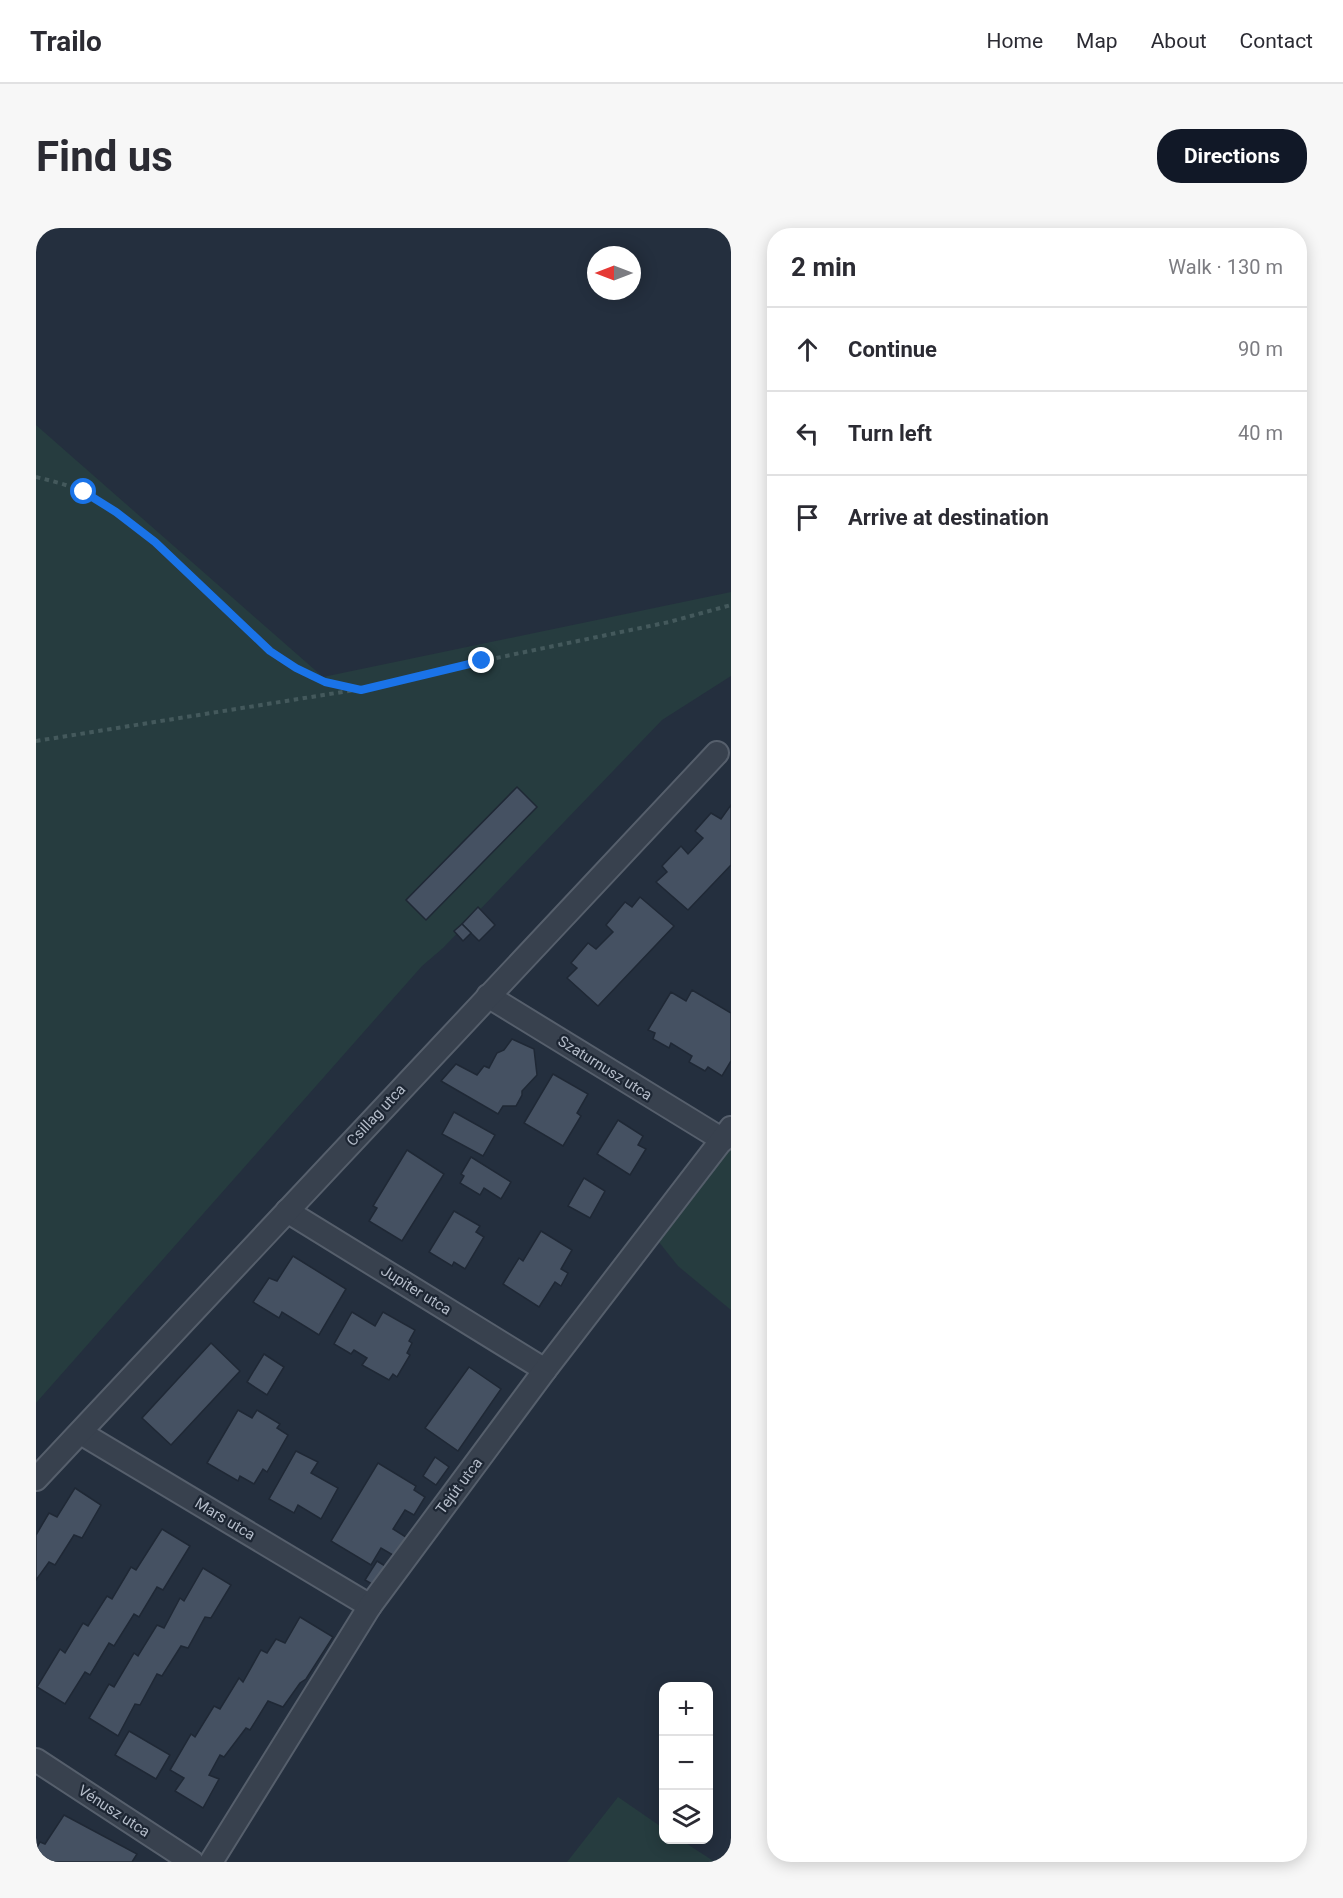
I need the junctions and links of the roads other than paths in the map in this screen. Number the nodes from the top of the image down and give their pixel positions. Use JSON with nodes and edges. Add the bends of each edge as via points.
{"nodes":[{"id":1,"x":717,"y":753,"type":"dead end"},
{"id":2,"x":488,"y":996,"type":"junction"},
{"id":3,"x":727,"y":1134,"type":"edge"},
{"id":4,"x":287,"y":1210,"type":"junction"},
{"id":5,"x":545,"y":1370,"type":"junction"},
{"id":6,"x":81,"y":1433,"type":"junction"},
{"id":7,"x":36,"y":1479,"type":"edge"},
{"id":8,"x":370,"y":1606,"type":"junction"},
{"id":9,"x":36,"y":1760,"type":"edge"},
{"id":10,"x":192,"y":1862,"type":"edge"},
{"id":11,"x":211,"y":1862,"type":"edge"}],
"edges":[{"from":1,"to":2,"type":"street","name":"Csillag utca"},
{"from":2,"to":3,"type":"street","name":"Szaturnusz utca"},
{"from":2,"to":4,"type":"street","name":"Csillag utca"},
{"from":3,"to":5,"type":"street","name":"Tejút utca"},
{"from":4,"to":5,"type":"street","name":"Jupiter utca"},
{"from":4,"to":6,"type":"street","name":"Csillag utca"},
{"from":5,"to":8,"type":"street","name":"Tejút utca"},
{"from":6,"to":7,"type":"street","name":"Csillag utca"},
{"from":6,"to":8,"type":"street","name":"Mars utca"},
{"from":8,"to":11,"type":"street","name":"Tejút utca"},
{"from":9,"to":10,"type":"street","name":"Vénusz utca"}]}
